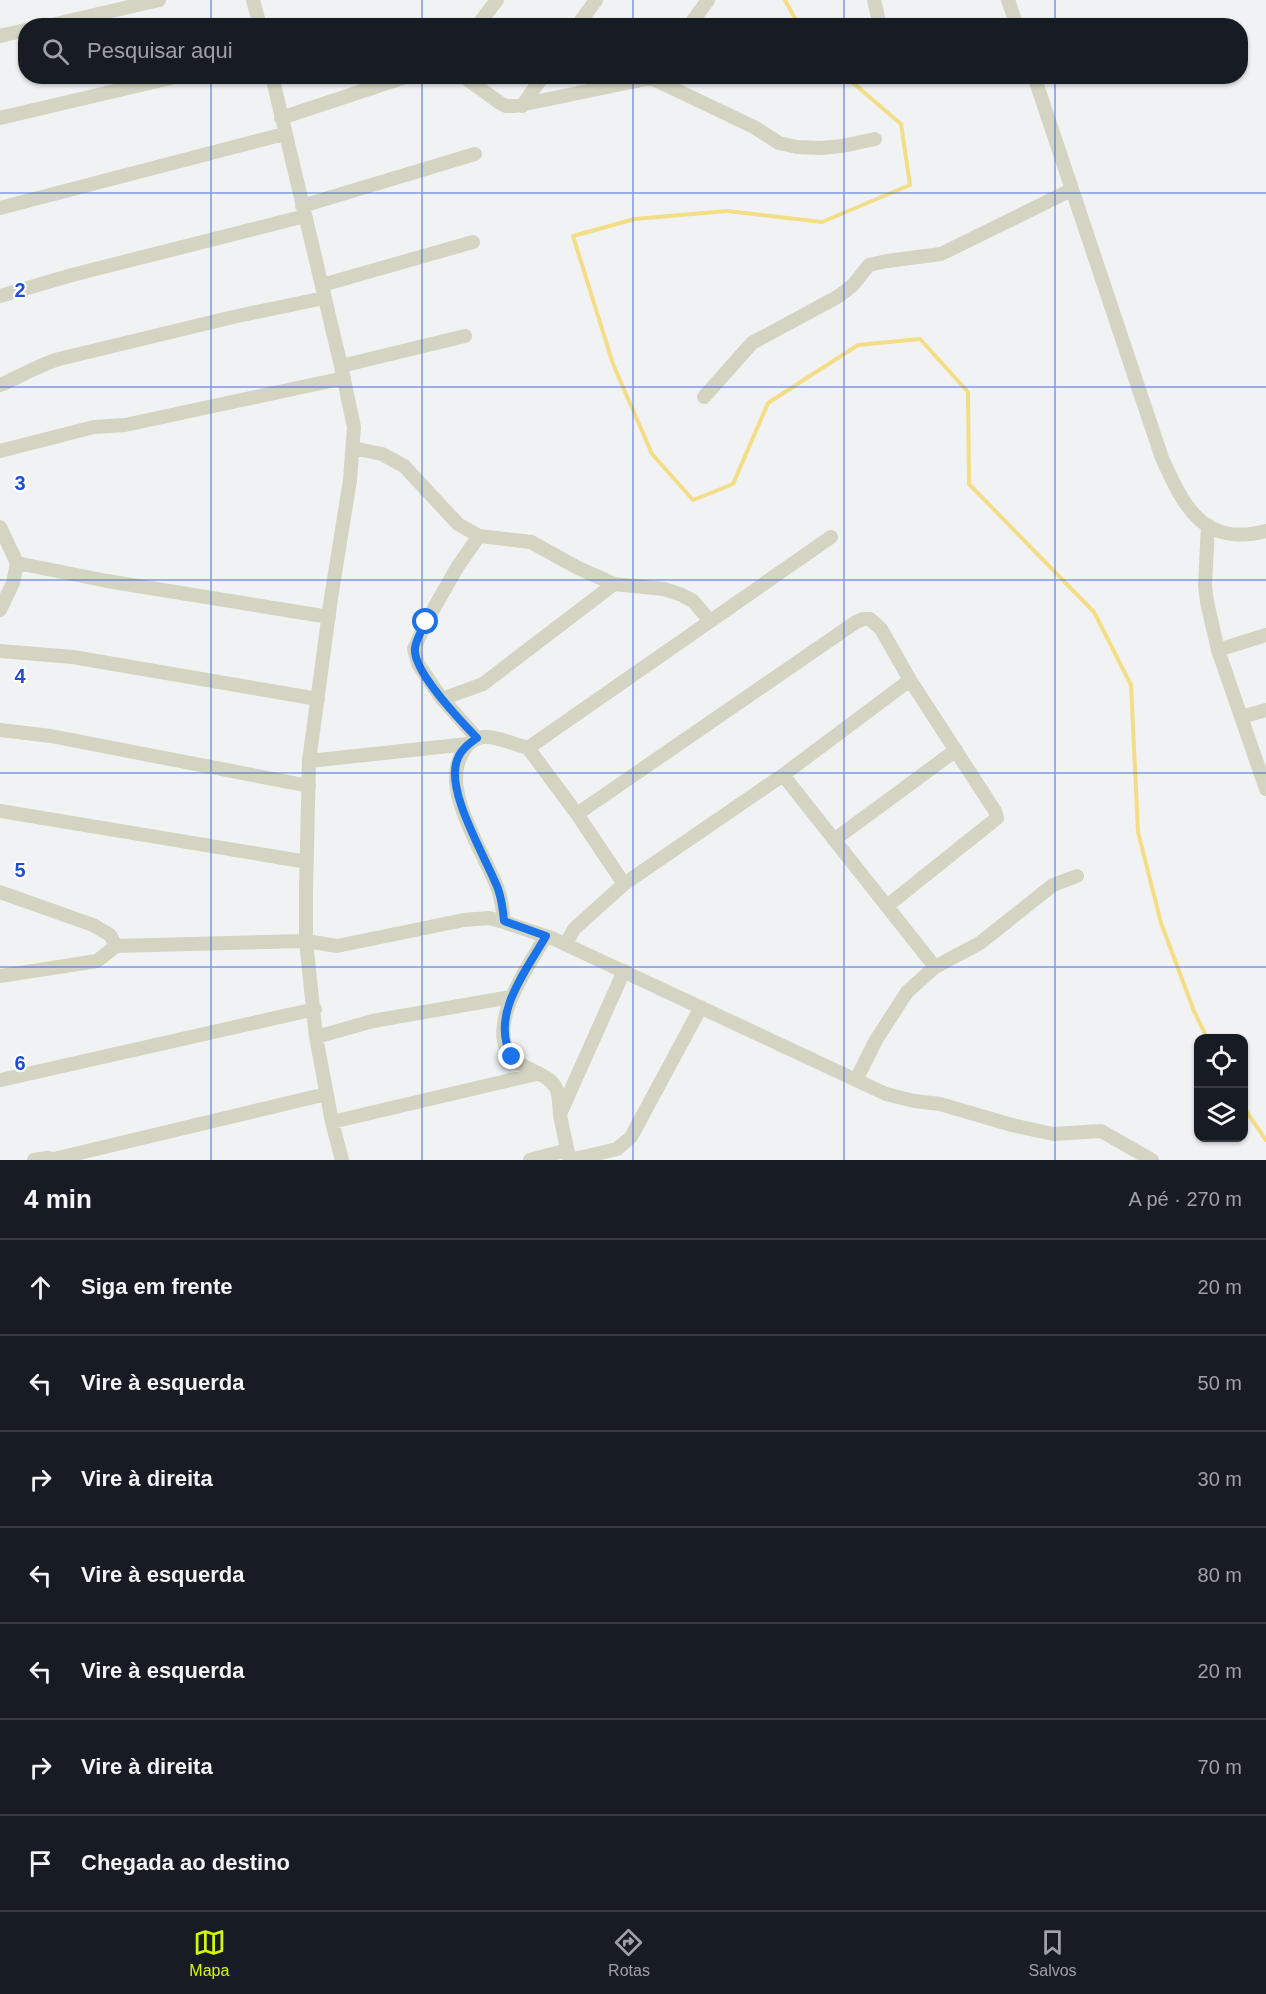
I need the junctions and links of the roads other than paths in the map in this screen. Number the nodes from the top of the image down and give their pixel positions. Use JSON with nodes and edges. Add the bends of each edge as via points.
{"nodes":[{"id":1,"x":159,"y":0,"type":"edge"},
{"id":2,"x":253,"y":0,"type":"edge"},
{"id":3,"x":497,"y":0,"type":"edge"},
{"id":4,"x":596,"y":0,"type":"edge"},
{"id":5,"x":708,"y":0,"type":"edge"},
{"id":6,"x":874,"y":0,"type":"edge"},
{"id":7,"x":1008,"y":0,"type":"edge"},
{"id":8,"x":81,"y":18,"type":"edge"},
{"id":9,"x":258,"y":18,"type":"edge"},
{"id":10,"x":483,"y":18,"type":"edge"},
{"id":11,"x":583,"y":18,"type":"edge"},
{"id":12,"x":695,"y":18,"type":"edge"},
{"id":13,"x":878,"y":18,"type":"edge"},
{"id":14,"x":1014,"y":18,"type":"edge"},
{"id":15,"x":18,"y":32,"type":"edge"},
{"id":16,"x":0,"y":36,"type":"edge"},
{"id":17,"x":145,"y":84,"type":"edge"},
{"id":18,"x":274,"y":84,"type":"edge"},
{"id":19,"x":384,"y":84,"type":"edge"},
{"id":20,"x":474,"y":84,"type":"edge"},
{"id":21,"x":537,"y":84,"type":"edge"},
{"id":22,"x":620,"y":84,"type":"edge"},
{"id":23,"x":665,"y":84,"type":"edge"},
{"id":24,"x":1037,"y":84,"type":"edge"},
{"id":25,"x":522,"y":106,"type":"junction"},
{"id":26,"x":0,"y":118,"type":"edge"},
{"id":27,"x":281,"y":118,"type":"junction"},
{"id":28,"x":284,"y":134,"type":"junction"},
{"id":29,"x":874,"y":139,"type":"dead end"},
{"id":30,"x":475,"y":154,"type":"dead end"},
{"id":31,"x":1071,"y":189,"type":"junction"},
{"id":32,"x":0,"y":208,"type":"edge"},
{"id":33,"x":303,"y":211,"type":"junction"},
{"id":34,"x":472,"y":242,"type":"dead end"},
{"id":35,"x":323,"y":292,"type":"junction"},
{"id":36,"x":0,"y":296,"type":"edge"},
{"id":37,"x":465,"y":336,"type":"dead end"},
{"id":38,"x":342,"y":372,"type":"junction"},
{"id":39,"x":0,"y":385,"type":"edge"},
{"id":40,"x":704,"y":396,"type":"dead end"},
{"id":41,"x":354,"y":448,"type":"junction"},
{"id":42,"x":0,"y":451,"type":"edge"},
{"id":43,"x":1208,"y":525,"type":"junction"},
{"id":44,"x":0,"y":527,"type":"edge"},
{"id":45,"x":1266,"y":531,"type":"edge"},
{"id":46,"x":479,"y":536,"type":"junction"},
{"id":47,"x":831,"y":537,"type":"dead end"},
{"id":48,"x":17,"y":563,"type":"junction"},
{"id":49,"x":614,"y":584,"type":"junction"},
{"id":50,"x":0,"y":610,"type":"edge"},
{"id":51,"x":328,"y":617,"type":"junction"},
{"id":52,"x":710,"y":621,"type":"junction"},
{"id":53,"x":1266,"y":635,"type":"edge"},
{"id":54,"x":1218,"y":650,"type":"junction"},
{"id":55,"x":0,"y":651,"type":"edge"},
{"id":56,"x":909,"y":680,"type":"junction"},
{"id":57,"x":318,"y":699,"type":"junction"},
{"id":58,"x":442,"y":699,"type":"junction"},
{"id":59,"x":1266,"y":710,"type":"edge"},
{"id":60,"x":1241,"y":717,"type":"junction"},
{"id":61,"x":0,"y":730,"type":"edge"},
{"id":62,"x":473,"y":741,"type":"junction"},
{"id":63,"x":528,"y":748,"type":"junction"},
{"id":64,"x":956,"y":750,"type":"junction"},
{"id":65,"x":309,"y":761,"type":"junction"},
{"id":66,"x":783,"y":775,"type":"junction"},
{"id":67,"x":309,"y":786,"type":"junction"},
{"id":68,"x":1266,"y":786,"type":"edge"},
{"id":69,"x":0,"y":811,"type":"edge"},
{"id":70,"x":577,"y":814,"type":"junction"},
{"id":71,"x":834,"y":840,"type":"junction"},
{"id":72,"x":307,"y":862,"type":"junction"},
{"id":73,"x":1077,"y":876,"type":"dead end"},
{"id":74,"x":624,"y":884,"type":"junction"},
{"id":75,"x":0,"y":892,"type":"edge"},
{"id":76,"x":887,"y":906,"type":"junction"},
{"id":77,"x":504,"y":921,"type":"junction"},
{"id":78,"x":546,"y":936,"type":"junction"},
{"id":79,"x":306,"y":941,"type":"junction"},
{"id":80,"x":566,"y":944,"type":"junction"},
{"id":81,"x":116,"y":945,"type":"junction"},
{"id":82,"x":935,"y":967,"type":"junction"},
{"id":83,"x":624,"y":971,"type":"junction"},
{"id":84,"x":0,"y":976,"type":"edge"},
{"id":85,"x":511,"y":997,"type":"junction"},
{"id":86,"x":700,"y":1007,"type":"junction"},
{"id":87,"x":315,"y":1009,"type":"junction"},
{"id":88,"x":316,"y":1036,"type":"junction"},
{"id":89,"x":536,"y":1074,"type":"junction"},
{"id":90,"x":1,"y":1080,"type":"edge"},
{"id":91,"x":856,"y":1080,"type":"junction"},
{"id":92,"x":326,"y":1094,"type":"junction"},
{"id":93,"x":560,"y":1113,"type":"junction"},
{"id":94,"x":332,"y":1122,"type":"junction"},
{"id":95,"x":569,"y":1157,"type":"edge"},
{"id":96,"x":34,"y":1160,"type":"edge"},
{"id":97,"x":342,"y":1160,"type":"edge"},
{"id":98,"x":530,"y":1160,"type":"edge"},
{"id":99,"x":1152,"y":1160,"type":"edge"}],
"edges":[{"from":1,"to":8,"type":"street"},
{"from":2,"to":9,"type":"street"},
{"from":3,"to":10,"type":"street"},
{"from":4,"to":11,"type":"street"},
{"from":5,"to":12,"type":"street"},
{"from":6,"to":13,"type":"street"},
{"from":7,"to":14,"type":"street"},
{"from":15,"to":16,"type":"street"},
{"from":17,"to":26,"type":"street"},
{"from":18,"to":27,"type":"street"},
{"from":19,"to":27,"type":"street"},
{"from":20,"to":25,"type":"street","via":[[506,106]]},
{"from":21,"to":25,"type":"street"},
{"from":22,"to":25,"type":"street"},
{"from":23,"to":29,"type":"street","via":[[779,143],[820,148]]},
{"from":24,"to":31,"type":"street"},
{"from":27,"to":28,"type":"street"},
{"from":28,"to":32,"type":"street"},
{"from":28,"to":33,"type":"street"},
{"from":30,"to":33,"type":"street"},
{"from":31,"to":40,"type":"street","via":[[941,254],[869,265],[854,285],[839,296],[752,343]]},
{"from":31,"to":43,"type":"street","via":[[1162,458],[1186,507]]},
{"from":33,"to":35,"type":"street"},
{"from":33,"to":36,"type":"street"},
{"from":34,"to":35,"type":"street"},
{"from":35,"to":38,"type":"street"},
{"from":35,"to":39,"type":"street","via":[[44,363]]},
{"from":37,"to":38,"type":"street"},
{"from":38,"to":41,"type":"street","via":[[354,427]]},
{"from":38,"to":42,"type":"street"},
{"from":41,"to":46,"type":"street","via":[[382,454],[404,466],[458,524]]},
{"from":41,"to":51,"type":"street"},
{"from":43,"to":45,"type":"street","via":[[1227,534]]},
{"from":43,"to":54,"type":"street","via":[[1205,586]]},
{"from":44,"to":48,"type":"street"},
{"from":46,"to":49,"type":"street","via":[[531,542]]},
{"from":46,"to":58,"type":"street","via":[[458,566],[414,649],[417,664]]},
{"from":47,"to":52,"type":"street"},
{"from":48,"to":50,"type":"street","via":[[13,583]]},
{"from":48,"to":51,"type":"street"},
{"from":49,"to":52,"type":"street","via":[[664,589],[682,595],[693,601]]},
{"from":49,"to":58,"type":"street","via":[[483,684]]},
{"from":51,"to":57,"type":"street"},
{"from":52,"to":63,"type":"street"},
{"from":53,"to":54,"type":"street"},
{"from":54,"to":60,"type":"street"},
{"from":55,"to":57,"type":"street","via":[[73,657]]},
{"from":56,"to":64,"type":"street"},
{"from":56,"to":66,"type":"street"},
{"from":56,"to":70,"type":"street","via":[[881,629],[870,619],[864,619]]},
{"from":57,"to":65,"type":"street"},
{"from":58,"to":62,"type":"street"},
{"from":59,"to":60,"type":"street"},
{"from":60,"to":68,"type":"street"},
{"from":61,"to":67,"type":"street","via":[[51,736]]},
{"from":62,"to":63,"type":"street","via":[[489,737]]},
{"from":62,"to":65,"type":"street"},
{"from":62,"to":77,"type":"street","via":[[457,758],[455,776],[460,802],[498,888]]},
{"from":63,"to":70,"type":"street"},
{"from":64,"to":71,"type":"street"},
{"from":64,"to":76,"type":"street","via":[[998,818]]},
{"from":65,"to":67,"type":"street"},
{"from":66,"to":71,"type":"street"},
{"from":66,"to":74,"type":"street"},
{"from":67,"to":72,"type":"street"},
{"from":69,"to":72,"type":"street"},
{"from":70,"to":74,"type":"street"},
{"from":71,"to":76,"type":"street"},
{"from":72,"to":79,"type":"street"},
{"from":73,"to":82,"type":"street","via":[[1053,885],[980,943]]},
{"from":74,"to":80,"type":"street","via":[[574,929]]},
{"from":75,"to":81,"type":"street","via":[[93,925],[110,935]]},
{"from":76,"to":82,"type":"street"},
{"from":77,"to":78,"type":"street"},
{"from":77,"to":79,"type":"street","via":[[464,920],[337,946]]},
{"from":78,"to":80,"type":"street"},
{"from":78,"to":85,"type":"street"},
{"from":79,"to":81,"type":"street"},
{"from":79,"to":87,"type":"street"},
{"from":80,"to":83,"type":"street"},
{"from":81,"to":84,"type":"street","via":[[97,961]]},
{"from":82,"to":91,"type":"street","via":[[907,992]]},
{"from":83,"to":86,"type":"street"},
{"from":83,"to":93,"type":"street"},
{"from":85,"to":88,"type":"street","via":[[373,1021]]},
{"from":85,"to":89,"type":"street","via":[[505,1019],[505,1046],[521,1066]]},
{"from":86,"to":91,"type":"street"},
{"from":86,"to":95,"type":"street","via":[[631,1137],[617,1149]]},
{"from":87,"to":88,"type":"street"},
{"from":87,"to":90,"type":"street"},
{"from":88,"to":92,"type":"street"},
{"from":89,"to":93,"type":"street","via":[[546,1076],[554,1085]]},
{"from":89,"to":94,"type":"street"},
{"from":91,"to":99,"type":"street","via":[[886,1094],[940,1104],[1032,1130],[1053,1134],[1101,1131]]},
{"from":92,"to":94,"type":"street"},
{"from":92,"to":96,"type":"street","via":[[54,1159]]},
{"from":93,"to":95,"type":"street"},
{"from":94,"to":97,"type":"street"},
{"from":95,"to":98,"type":"street"}]}
